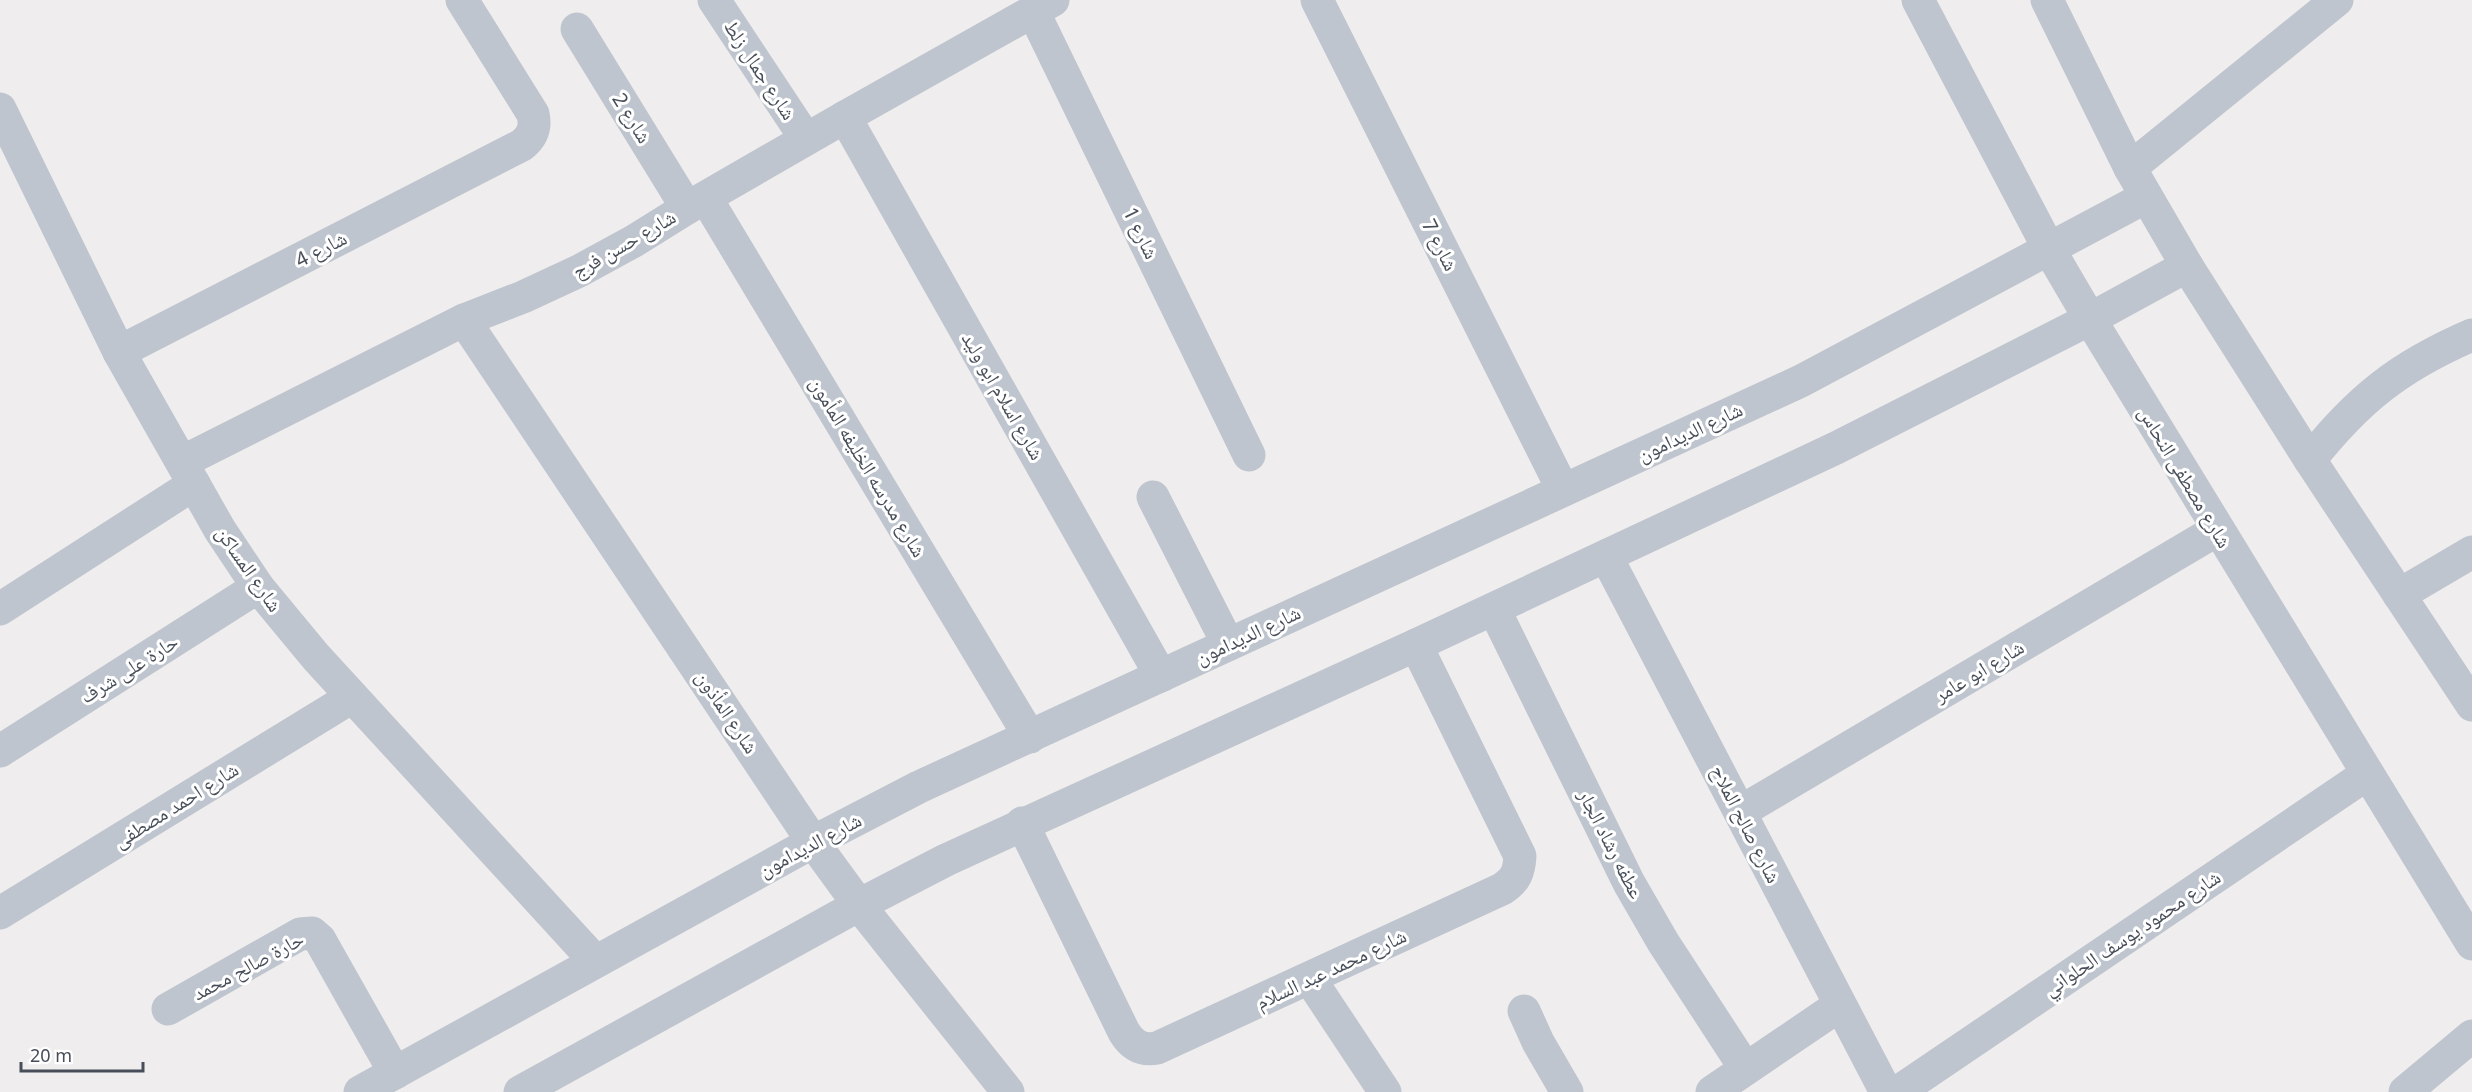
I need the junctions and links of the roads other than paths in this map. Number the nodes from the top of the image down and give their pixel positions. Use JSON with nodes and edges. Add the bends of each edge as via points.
{"nodes":[{"id":1,"x":462,"y":0,"type":"edge"},
{"id":2,"x":714,"y":0,"type":"edge"},
{"id":3,"x":1317,"y":0,"type":"edge"},
{"id":4,"x":1918,"y":0,"type":"edge"},
{"id":5,"x":2047,"y":0,"type":"edge"},
{"id":6,"x":2337,"y":0,"type":"edge"},
{"id":7,"x":1043,"y":6,"type":"edge"},
{"id":8,"x":577,"y":29,"type":"dead end"},
{"id":9,"x":0,"y":109,"type":"edge"},
{"id":10,"x":845,"y":117,"type":"junction"},
{"id":11,"x":806,"y":139,"type":"junction"},
{"id":12,"x":2130,"y":168,"type":"junction"},
{"id":13,"x":2146,"y":197,"type":"junction"},
{"id":14,"x":696,"y":203,"type":"junction"},
{"id":15,"x":2049,"y":249,"type":"junction"},
{"id":16,"x":2187,"y":266,"type":"junction"},
{"id":17,"x":2090,"y":319,"type":"junction"},
{"id":18,"x":464,"y":320,"type":"junction"},
{"id":19,"x":2472,"y":335,"type":"edge"},
{"id":20,"x":119,"y":352,"type":"junction"},
{"id":21,"x":1249,"y":455,"type":"dead end"},
{"id":22,"x":2310,"y":460,"type":"junction"},
{"id":23,"x":188,"y":473,"type":"junction"},
{"id":24,"x":1563,"y":490,"type":"junction"},
{"id":25,"x":1153,"y":497,"type":"dead end"},
{"id":26,"x":2217,"y":530,"type":"junction"},
{"id":27,"x":2472,"y":552,"type":"edge"},
{"id":28,"x":1606,"y":556,"type":"junction"},
{"id":29,"x":258,"y":587,"type":"junction"},
{"id":30,"x":2399,"y":595,"type":"junction"},
{"id":31,"x":0,"y":609,"type":"edge"},
{"id":32,"x":1494,"y":609,"type":"junction"},
{"id":33,"x":1228,"y":645,"type":"junction"},
{"id":34,"x":1416,"y":645,"type":"junction"},
{"id":35,"x":1161,"y":676,"type":"junction"},
{"id":36,"x":352,"y":697,"type":"junction"},
{"id":37,"x":2472,"y":705,"type":"edge"},
{"id":38,"x":1030,"y":737,"type":"junction"},
{"id":39,"x":0,"y":751,"type":"edge"},
{"id":40,"x":2367,"y":774,"type":"junction"},
{"id":41,"x":1740,"y":812,"type":"junction"},
{"id":42,"x":1022,"y":823,"type":"junction"},
{"id":43,"x":813,"y":842,"type":"junction"},
{"id":44,"x":859,"y":905,"type":"junction"},
{"id":45,"x":0,"y":913,"type":"edge"},
{"id":46,"x":2472,"y":944,"type":"edge"},
{"id":47,"x":595,"y":961,"type":"junction"},
{"id":48,"x":1310,"y":979,"type":"junction"},
{"id":49,"x":1840,"y":1005,"type":"junction"},
{"id":50,"x":168,"y":1009,"type":"dead end"},
{"id":51,"x":1524,"y":1011,"type":"dead end"},
{"id":52,"x":2472,"y":1036,"type":"edge"},
{"id":53,"x":1745,"y":1068,"type":"junction"},
{"id":54,"x":395,"y":1072,"type":"junction"},
{"id":55,"x":360,"y":1092,"type":"edge"},
{"id":56,"x":520,"y":1092,"type":"edge"},
{"id":57,"x":1008,"y":1092,"type":"edge"},
{"id":58,"x":1385,"y":1092,"type":"edge"},
{"id":59,"x":1568,"y":1092,"type":"edge"},
{"id":60,"x":1712,"y":1092,"type":"edge"},
{"id":61,"x":1886,"y":1092,"type":"edge"},
{"id":62,"x":1898,"y":1092,"type":"edge"},
{"id":63,"x":2405,"y":1092,"type":"edge"}],
"edges":[{"from":1,"to":20,"type":"street","name":"شارع 4","via":[[532,114],[534,131],[529,139]]},
{"from":2,"to":11,"type":"street","name":"شارع جمال زلط"},
{"from":3,"to":24,"type":"street","name":"شارع 7"},
{"from":4,"to":15,"type":"street","name":"شارع مصطفى النحاس"},
{"from":5,"to":12,"type":"street"},
{"from":6,"to":12,"type":"street"},
{"from":7,"to":10,"type":"street","name":"شارع حسن فرج"},
{"from":7,"to":21,"type":"street","name":"شارع 1"},
{"from":8,"to":14,"type":"street","name":"شارع 2"},
{"from":9,"to":20,"type":"street","name":"شارع المساكن"},
{"from":10,"to":11,"type":"street","name":"شارع حسن فرج"},
{"from":10,"to":35,"type":"street","name":"شارع اسلام ابو وليد"},
{"from":11,"to":14,"type":"street","name":"شارع حسن فرج"},
{"from":12,"to":13,"type":"street"},
{"from":13,"to":15,"type":"street","name":"شارع الديدامون"},
{"from":13,"to":16,"type":"street"},
{"from":14,"to":18,"type":"street","name":"شارع حسن فرج","via":[[579,271]]},
{"from":14,"to":38,"type":"street","name":"شارع مدرسه الخليفه المأمون"},
{"from":15,"to":17,"type":"street","name":"شارع مصطفى النحاس"},
{"from":15,"to":24,"type":"street","name":"شارع الديدامون","via":[[1801,381]]},
{"from":16,"to":17,"type":"street"},
{"from":16,"to":22,"type":"street"},
{"from":17,"to":26,"type":"street","name":"شارع مصطفى النحاس"},
{"from":17,"to":28,"type":"street","via":[[1836,448]]},
{"from":18,"to":23,"type":"street","name":"شارع حسن فرج"},
{"from":18,"to":43,"type":"street","name":"شارع المأذون"},
{"from":19,"to":22,"type":"street","via":[[2441,348],[2370,395],[2338,425]]},
{"from":20,"to":23,"type":"street","name":"شارع المساكن"},
{"from":22,"to":30,"type":"street"},
{"from":23,"to":29,"type":"street","name":"شارع المساكن"},
{"from":23,"to":31,"type":"street","name":"شارع حسن فرج"},
{"from":24,"to":33,"type":"street","name":"شارع الديدامون"},
{"from":25,"to":33,"type":"street"},
{"from":26,"to":40,"type":"street","name":"شارع مصطفى النحاس"},
{"from":26,"to":41,"type":"street","name":"شارع ابو عامر"},
{"from":27,"to":30,"type":"street"},
{"from":28,"to":32,"type":"street"},
{"from":28,"to":41,"type":"street","name":"شارع صالح الملاح"},
{"from":29,"to":36,"type":"street","name":"شارع المساكن"},
{"from":29,"to":39,"type":"street","name":"حارة على شرف"},
{"from":30,"to":37,"type":"street"},
{"from":32,"to":34,"type":"street"},
{"from":32,"to":53,"type":"street","name":"عطفه رشاد الجار","via":[[1629,883]]},
{"from":33,"to":35,"type":"street","name":"شارع الديدامون"},
{"from":34,"to":42,"type":"street"},
{"from":34,"to":48,"type":"street","name":"شارع محمد عبد السلام","via":[[1520,856],[1520,869],[1513,882],[1502,890]]},
{"from":35,"to":38,"type":"street","name":"شارع الديدامون"},
{"from":36,"to":45,"type":"street","name":"شارع احمد مصطفى"},
{"from":36,"to":47,"type":"street","name":"شارع المساكن"},
{"from":38,"to":43,"type":"street","name":"شارع الديدامون","via":[[919,787]]},
{"from":40,"to":46,"type":"street","name":"شارع مصطفى النحاس"},
{"from":40,"to":62,"type":"street","name":"شارع محمود يوسف الحلواني"},
{"from":41,"to":49,"type":"street","name":"شارع صالح الملاح"},
{"from":42,"to":44,"type":"street"},
{"from":42,"to":48,"type":"street","name":"شارع محمد عبد السلام","via":[[1124,1032],[1134,1045],[1157,1048]]},
{"from":43,"to":44,"type":"street","name":"شارع المأذون"},
{"from":43,"to":47,"type":"street","name":"شارع الديدامون"},
{"from":44,"to":56,"type":"street"},
{"from":44,"to":57,"type":"street","name":"شارع المأذون"},
{"from":47,"to":54,"type":"street","name":"شارع الديدامون"},
{"from":48,"to":58,"type":"street"},
{"from":49,"to":53,"type":"street"},
{"from":49,"to":61,"type":"street","name":"شارع صالح الملاح"},
{"from":50,"to":54,"type":"street","name":"حارة صالح محمد","via":[[300,934],[312,933],[320,940]]},
{"from":51,"to":59,"type":"street"},
{"from":52,"to":63,"type":"street"},
{"from":53,"to":60,"type":"street"},
{"from":54,"to":55,"type":"street","name":"شارع الديدامون"}]}
